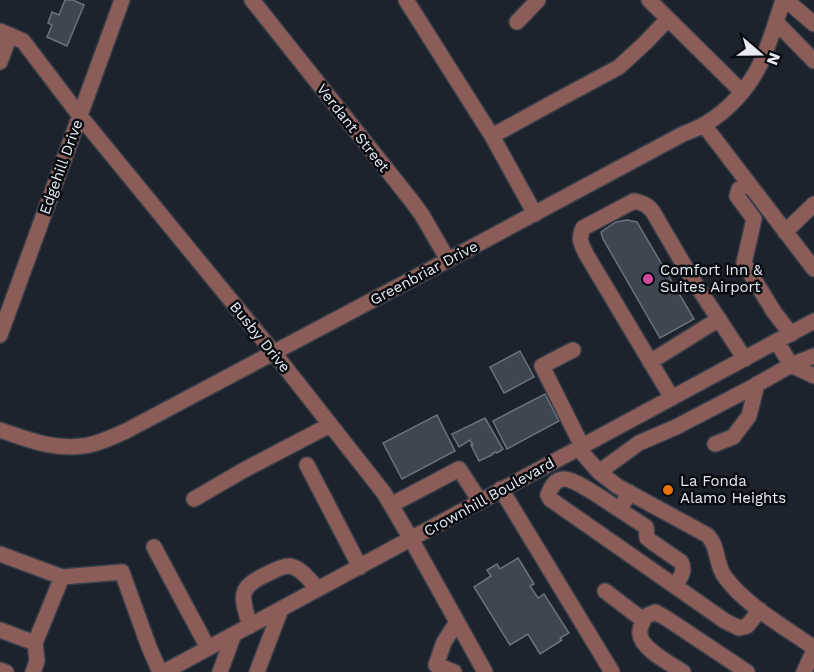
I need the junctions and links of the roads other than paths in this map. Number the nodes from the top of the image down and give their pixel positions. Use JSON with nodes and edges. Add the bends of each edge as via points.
{"nodes":[{"id":1,"x":122,"y":0,"type":"edge"},
{"id":2,"x":252,"y":0,"type":"edge"},
{"id":3,"x":406,"y":0,"type":"edge"},
{"id":4,"x":538,"y":0,"type":"edge"},
{"id":5,"x":649,"y":0,"type":"edge"},
{"id":6,"x":785,"y":0,"type":"edge"},
{"id":7,"x":811,"y":17,"type":"edge"},
{"id":8,"x":668,"y":19,"type":"junction"},
{"id":9,"x":517,"y":22,"type":"dead end"},
{"id":10,"x":776,"y":22,"type":"junction"},
{"id":11,"x":5,"y":33,"type":"edge"},
{"id":12,"x":814,"y":61,"type":"edge"},
{"id":13,"x":0,"y":62,"type":"edge"},
{"id":14,"x":741,"y":93,"type":"junction"},
{"id":15,"x":80,"y":116,"type":"junction"},
{"id":16,"x":704,"y":125,"type":"junction"},
{"id":17,"x":492,"y":136,"type":"junction"},
{"id":18,"x":748,"y":183,"type":"junction"},
{"id":19,"x":813,"y":208,"type":"edge"},
{"id":20,"x":536,"y":214,"type":"junction"},
{"id":21,"x":785,"y":232,"type":"junction"},
{"id":22,"x":448,"y":260,"type":"junction"},
{"id":23,"x":814,"y":269,"type":"edge"},
{"id":24,"x":719,"y":319,"type":"junction"},
{"id":25,"x":814,"y":321,"type":"edge"},
{"id":26,"x":792,"y":334,"type":"junction"},
{"id":27,"x":0,"y":335,"type":"edge"},
{"id":28,"x":777,"y":342,"type":"junction"},
{"id":29,"x":573,"y":350,"type":"dead end"},
{"id":30,"x":274,"y":353,"type":"junction"},
{"id":31,"x":814,"y":356,"type":"edge"},
{"id":32,"x":745,"y":359,"type":"junction"},
{"id":33,"x":651,"y":362,"type":"junction"},
{"id":34,"x":791,"y":364,"type":"junction"},
{"id":35,"x":814,"y":376,"type":"edge"},
{"id":36,"x":757,"y":384,"type":"junction"},
{"id":37,"x":672,"y":398,"type":"junction"},
{"id":38,"x":330,"y":424,"type":"junction"},
{"id":39,"x":0,"y":430,"type":"edge"},
{"id":40,"x":715,"y":444,"type":"dead end"},
{"id":41,"x":580,"y":447,"type":"junction"},
{"id":42,"x":307,"y":465,"type":"dead end"},
{"id":43,"x":599,"y":472,"type":"junction"},
{"id":44,"x":501,"y":489,"type":"junction"},
{"id":45,"x":629,"y":492,"type":"junction"},
{"id":46,"x":194,"y":499,"type":"dead end"},
{"id":47,"x":480,"y":501,"type":"junction"},
{"id":48,"x":391,"y":506,"type":"junction"},
{"id":49,"x":620,"y":510,"type":"junction"},
{"id":50,"x":411,"y":539,"type":"junction"},
{"id":51,"x":154,"y":548,"type":"dead end"},
{"id":52,"x":0,"y":554,"type":"edge"},
{"id":53,"x":360,"y":567,"type":"junction"},
{"id":54,"x":62,"y":577,"type":"junction"},
{"id":55,"x":675,"y":586,"type":"junction"},
{"id":56,"x":318,"y":589,"type":"junction"},
{"id":57,"x":605,"y":591,"type":"dead end"},
{"id":58,"x":281,"y":609,"type":"junction"},
{"id":59,"x":760,"y":610,"type":"junction"},
{"id":60,"x":643,"y":620,"type":"junction"},
{"id":61,"x":457,"y":622,"type":"junction"},
{"id":62,"x":250,"y":626,"type":"junction"},
{"id":63,"x":0,"y":630,"type":"edge"},
{"id":64,"x":234,"y":634,"type":"junction"},
{"id":65,"x":34,"y":643,"type":"junction"},
{"id":66,"x":208,"y":648,"type":"junction"},
{"id":67,"x":814,"y":649,"type":"edge"},
{"id":68,"x":0,"y":670,"type":"edge"},
{"id":69,"x":483,"y":671,"type":"edge"},
{"id":70,"x":6,"y":672,"type":"edge"},
{"id":71,"x":33,"y":672,"type":"edge"},
{"id":72,"x":162,"y":672,"type":"edge"},
{"id":73,"x":220,"y":672,"type":"edge"},
{"id":74,"x":257,"y":672,"type":"edge"},
{"id":75,"x":454,"y":672,"type":"edge"},
{"id":76,"x":612,"y":672,"type":"edge"},
{"id":77,"x":683,"y":672,"type":"edge"},
{"id":78,"x":747,"y":672,"type":"edge"},
{"id":79,"x":804,"y":672,"type":"edge"}],
"edges":[{"from":1,"to":15,"type":"street","name":"Edgehill Drive"},
{"from":2,"to":22,"type":"street","name":"Verdant Street","via":[[422,215]]},
{"from":3,"to":17,"type":"street"},
{"from":4,"to":9,"type":"street"},
{"from":5,"to":8,"type":"street"},
{"from":6,"to":7,"type":"street"},
{"from":6,"to":10,"type":"street","name":"Greenbriar Drive"},
{"from":8,"to":14,"type":"street"},
{"from":8,"to":17,"type":"street","via":[[619,67]]},
{"from":10,"to":12,"type":"street"},
{"from":10,"to":14,"type":"street","name":"Greenbriar Drive","via":[[764,58]]},
{"from":11,"to":13,"type":"street"},
{"from":11,"to":15,"type":"street","name":"Busby Drive","via":[[23,41]]},
{"from":14,"to":16,"type":"street","name":"Greenbriar Drive"},
{"from":15,"to":27,"type":"street","name":"Edgehill Drive"},
{"from":15,"to":30,"type":"street","name":"Busby Drive"},
{"from":16,"to":18,"type":"street"},
{"from":16,"to":20,"type":"street","name":"Greenbriar Drive"},
{"from":17,"to":20,"type":"street"},
{"from":18,"to":21,"type":"street"},
{"from":18,"to":26,"type":"street","via":[[737,196],[754,219],[744,263]]},
{"from":19,"to":21,"type":"street"},
{"from":20,"to":22,"type":"street","name":"Greenbriar Drive"},
{"from":21,"to":23,"type":"street"},
{"from":22,"to":30,"type":"street","name":"Greenbriar Drive"},
{"from":24,"to":32,"type":"street"},
{"from":24,"to":33,"type":"street"},
{"from":24,"to":33,"type":"street","via":[[649,206],[634,201],[584,228],[581,243]]},
{"from":25,"to":26,"type":"street","name":"Crownhill Boulevard"},
{"from":26,"to":28,"type":"street","name":"Crownhill Boulevard"},
{"from":28,"to":32,"type":"street","name":"Crownhill Boulevard"},
{"from":28,"to":34,"type":"street"},
{"from":29,"to":41,"type":"street","via":[[542,366]]},
{"from":30,"to":38,"type":"street","name":"Busby Drive"},
{"from":30,"to":39,"type":"street","name":"Greenbriar Drive","via":[[126,431],[84,446],[50,446]]},
{"from":31,"to":34,"type":"street"},
{"from":32,"to":37,"type":"street","name":"Crownhill Boulevard"},
{"from":33,"to":37,"type":"street"},
{"from":34,"to":35,"type":"street"},
{"from":34,"to":36,"type":"street"},
{"from":36,"to":40,"type":"street","via":[[749,417],[733,437]]},
{"from":36,"to":43,"type":"street","via":[[639,443]]},
{"from":37,"to":41,"type":"street","name":"Crownhill Boulevard"},
{"from":38,"to":46,"type":"street"},
{"from":38,"to":48,"type":"street","name":"Busby Drive"},
{"from":41,"to":43,"type":"street"},
{"from":41,"to":44,"type":"street","name":"Crownhill Boulevard"},
{"from":42,"to":53,"type":"street"},
{"from":43,"to":45,"type":"street"},
{"from":44,"to":47,"type":"street","name":"Crownhill Boulevard"},
{"from":44,"to":76,"type":"street"},
{"from":45,"to":49,"type":"street"},
{"from":45,"to":59,"type":"street","via":[[712,540],[723,575],[744,599]]},
{"from":47,"to":48,"type":"street","via":[[459,470]]},
{"from":47,"to":50,"type":"street","name":"Crownhill Boulevard"},
{"from":48,"to":50,"type":"street","name":"Busby Drive"},
{"from":49,"to":55,"type":"street","via":[[646,527],[647,538],[681,562],[684,571]]},
{"from":49,"to":55,"type":"street","via":[[564,479],[555,482],[548,495]]},
{"from":50,"to":53,"type":"street","name":"Crownhill Boulevard"},
{"from":50,"to":61,"type":"street","name":"Busby Drive"},
{"from":51,"to":66,"type":"street"},
{"from":52,"to":54,"type":"street"},
{"from":53,"to":56,"type":"street","name":"Crownhill Boulevard"},
{"from":54,"to":65,"type":"street"},
{"from":54,"to":72,"type":"street","via":[[122,572]]},
{"from":55,"to":59,"type":"street","via":[[739,628],[747,626]]},
{"from":56,"to":58,"type":"street","name":"Crownhill Boulevard"},
{"from":56,"to":62,"type":"street","via":[[289,566],[256,579],[244,592],[243,604]]},
{"from":57,"to":60,"type":"street"},
{"from":58,"to":62,"type":"street","name":"Crownhill Boulevard"},
{"from":58,"to":74,"type":"street"},
{"from":59,"to":67,"type":"street"},
{"from":60,"to":77,"type":"street","via":[[643,644]]},
{"from":60,"to":78,"type":"street","via":[[655,612]]},
{"from":61,"to":69,"type":"street","name":"Busby Drive"},
{"from":61,"to":75,"type":"street","via":[[436,665]]},
{"from":62,"to":64,"type":"street","name":"Crownhill Boulevard"},
{"from":63,"to":65,"type":"street"},
{"from":64,"to":66,"type":"street","name":"Crownhill Boulevard"},
{"from":64,"to":73,"type":"street"},
{"from":65,"to":71,"type":"street","via":[[37,661]]},
{"from":66,"to":72,"type":"street","name":"Crownhill Boulevard"},
{"from":67,"to":79,"type":"street"},
{"from":68,"to":70,"type":"street"}]}
